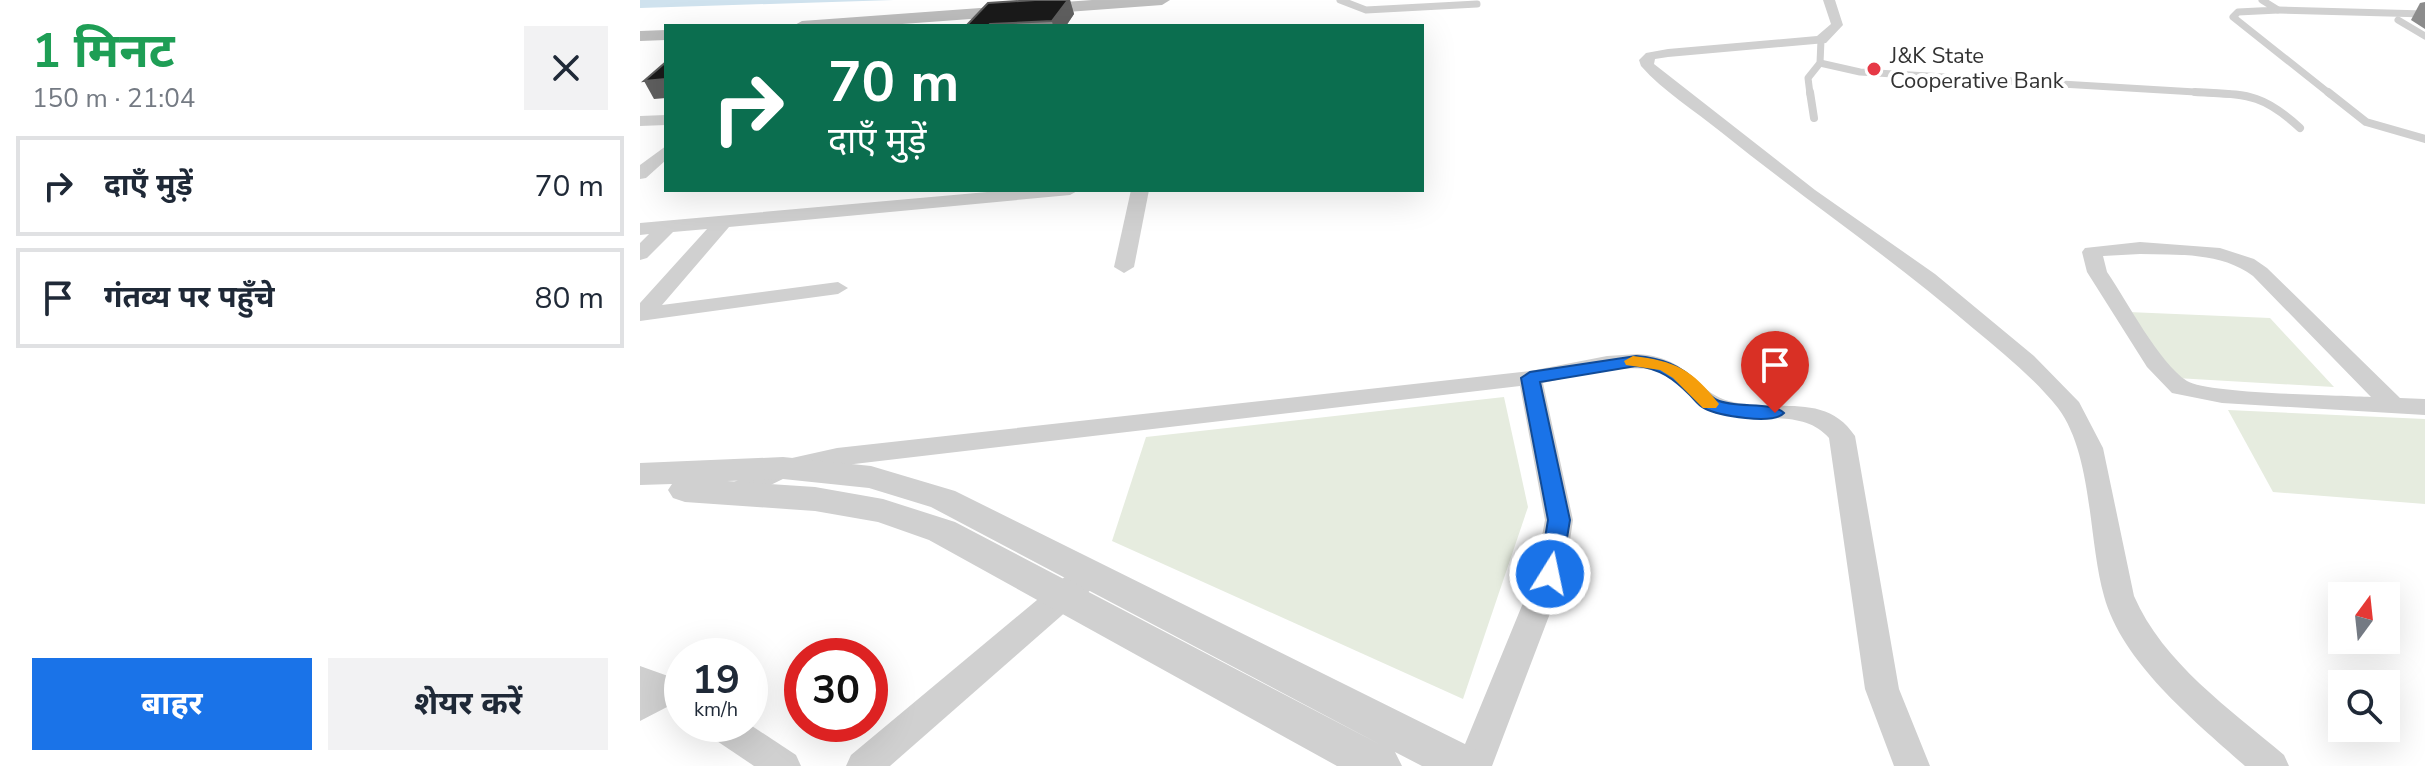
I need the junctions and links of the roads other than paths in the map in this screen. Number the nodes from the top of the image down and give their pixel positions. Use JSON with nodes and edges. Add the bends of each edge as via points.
{"nodes":[{"id":1,"x":1162,"y":0,"type":"edge"},
{"id":2,"x":1340,"y":0,"type":"edge"},
{"id":3,"x":1829,"y":0,"type":"edge"},
{"id":4,"x":2262,"y":0,"type":"edge"},
{"id":5,"x":1477,"y":4,"type":"dead end"},
{"id":6,"x":2373,"y":6,"type":"dead end"},
{"id":7,"x":2278,"y":10,"type":"junction"},
{"id":8,"x":2383,"y":12,"type":"junction"},
{"id":9,"x":2425,"y":14,"type":"edge"},
{"id":10,"x":2398,"y":20,"type":"dead end"},
{"id":11,"x":897,"y":23,"type":"edge"},
{"id":12,"x":865,"y":24,"type":"edge"},
{"id":13,"x":2425,"y":27,"type":"edge"},
{"id":14,"x":2413,"y":29,"type":"junction"},
{"id":15,"x":664,"y":34,"type":"edge"},
{"id":16,"x":640,"y":35,"type":"edge"},
{"id":17,"x":2425,"y":36,"type":"edge"},
{"id":18,"x":1820,"y":51,"type":"junction"},
{"id":19,"x":1814,"y":118,"type":"dead end"},
{"id":20,"x":664,"y":120,"type":"edge"},
{"id":21,"x":640,"y":121,"type":"edge"},
{"id":22,"x":2300,"y":128,"type":"dead end"},
{"id":23,"x":2425,"y":139,"type":"edge"},
{"id":24,"x":664,"y":153,"type":"edge"},
{"id":25,"x":640,"y":174,"type":"edge"},
{"id":26,"x":1048,"y":192,"type":"edge"},
{"id":27,"x":1140,"y":192,"type":"edge"},
{"id":28,"x":724,"y":221,"type":"junction"},
{"id":29,"x":668,"y":226,"type":"junction"},
{"id":30,"x":640,"y":229,"type":"edge"},
{"id":31,"x":640,"y":254,"type":"edge"},
{"id":32,"x":1124,"y":267,"type":"dead end"},
{"id":33,"x":838,"y":288,"type":"dead end"},
{"id":34,"x":641,"y":314,"type":"edge"},
{"id":35,"x":1530,"y":378,"type":"junction"},
{"id":36,"x":2393,"y":405,"type":"junction"},
{"id":37,"x":2425,"y":407,"type":"edge"},
{"id":38,"x":783,"y":468,"type":"junction"},
{"id":39,"x":640,"y":474,"type":"edge"},
{"id":40,"x":640,"y":489,"type":"edge"},
{"id":41,"x":738,"y":492,"type":"junction"},
{"id":42,"x":1078,"y":584,"type":"junction"},
{"id":43,"x":747,"y":742,"type":"edge"},
{"id":44,"x":783,"y":766,"type":"edge"},
{"id":45,"x":864,"y":766,"type":"edge"},
{"id":46,"x":1379,"y":766,"type":"edge"},
{"id":47,"x":1465,"y":766,"type":"edge"},
{"id":48,"x":1474,"y":766,"type":"edge"},
{"id":49,"x":1912,"y":766,"type":"edge"},
{"id":50,"x":2271,"y":766,"type":"edge"}],
"edges":[{"from":1,"to":11,"type":"main road"},
{"from":2,"to":5,"type":"lane","via":[[1366,10]]},
{"from":3,"to":18,"type":"street","via":[[1837,25]]},
{"from":4,"to":7,"type":"lane"},
{"from":6,"to":8,"type":"lane"},
{"from":7,"to":8,"type":"lane"},
{"from":7,"to":23,"type":"lane","via":[[2232,15],[2366,122]]},
{"from":8,"to":9,"type":"lane"},
{"from":10,"to":14,"type":"lane"},
{"from":11,"to":12,"type":"main road"},
{"from":13,"to":14,"type":"lane"},
{"from":14,"to":17,"type":"lane"},
{"from":15,"to":16,"type":"main road"},
{"from":18,"to":19,"type":"lane","via":[[1808,78]]},
{"from":18,"to":22,"type":"lane","via":[[1860,72],[2250,95],[2274,104]]},
{"from":18,"to":50,"type":"street","via":[[1668,53],[1646,60],[1809,194],[1928,278],[2026,361],[2070,407],[2090,448],[2119,596],[2129,620],[2193,698]]},
{"from":20,"to":21,"type":"street"},
{"from":24,"to":25,"type":"street"},
{"from":26,"to":28,"type":"street"},
{"from":27,"to":32,"type":"street"},
{"from":28,"to":29,"type":"street"},
{"from":28,"to":34,"type":"street"},
{"from":29,"to":30,"type":"street"},
{"from":29,"to":31,"type":"street"},
{"from":33,"to":34,"type":"street"},
{"from":35,"to":38,"type":"street","via":[[865,454]]},
{"from":35,"to":48,"type":"street","via":[[1559,520],[1550,574]]},
{"from":35,"to":49,"type":"street","via":[[1654,362],[1679,374],[1710,404],[1750,413],[1813,415],[1836,427],[1842,436],[1882,689]]},
{"from":36,"to":36,"type":"street","via":[[2246,262],[2210,252],[2092,252],[2097,272],[2159,367],[2181,388],[2222,396]]},
{"from":36,"to":37,"type":"street"},
{"from":38,"to":39,"type":"street"},
{"from":38,"to":41,"type":"street"},
{"from":38,"to":42,"type":"street","via":[[871,477],[943,499]]},
{"from":40,"to":41,"type":"street"},
{"from":41,"to":42,"type":"street","via":[[883,511]]},
{"from":42,"to":45,"type":"street"},
{"from":42,"to":46,"type":"street"},
{"from":42,"to":47,"type":"street"},
{"from":43,"to":44,"type":"street"}]}
